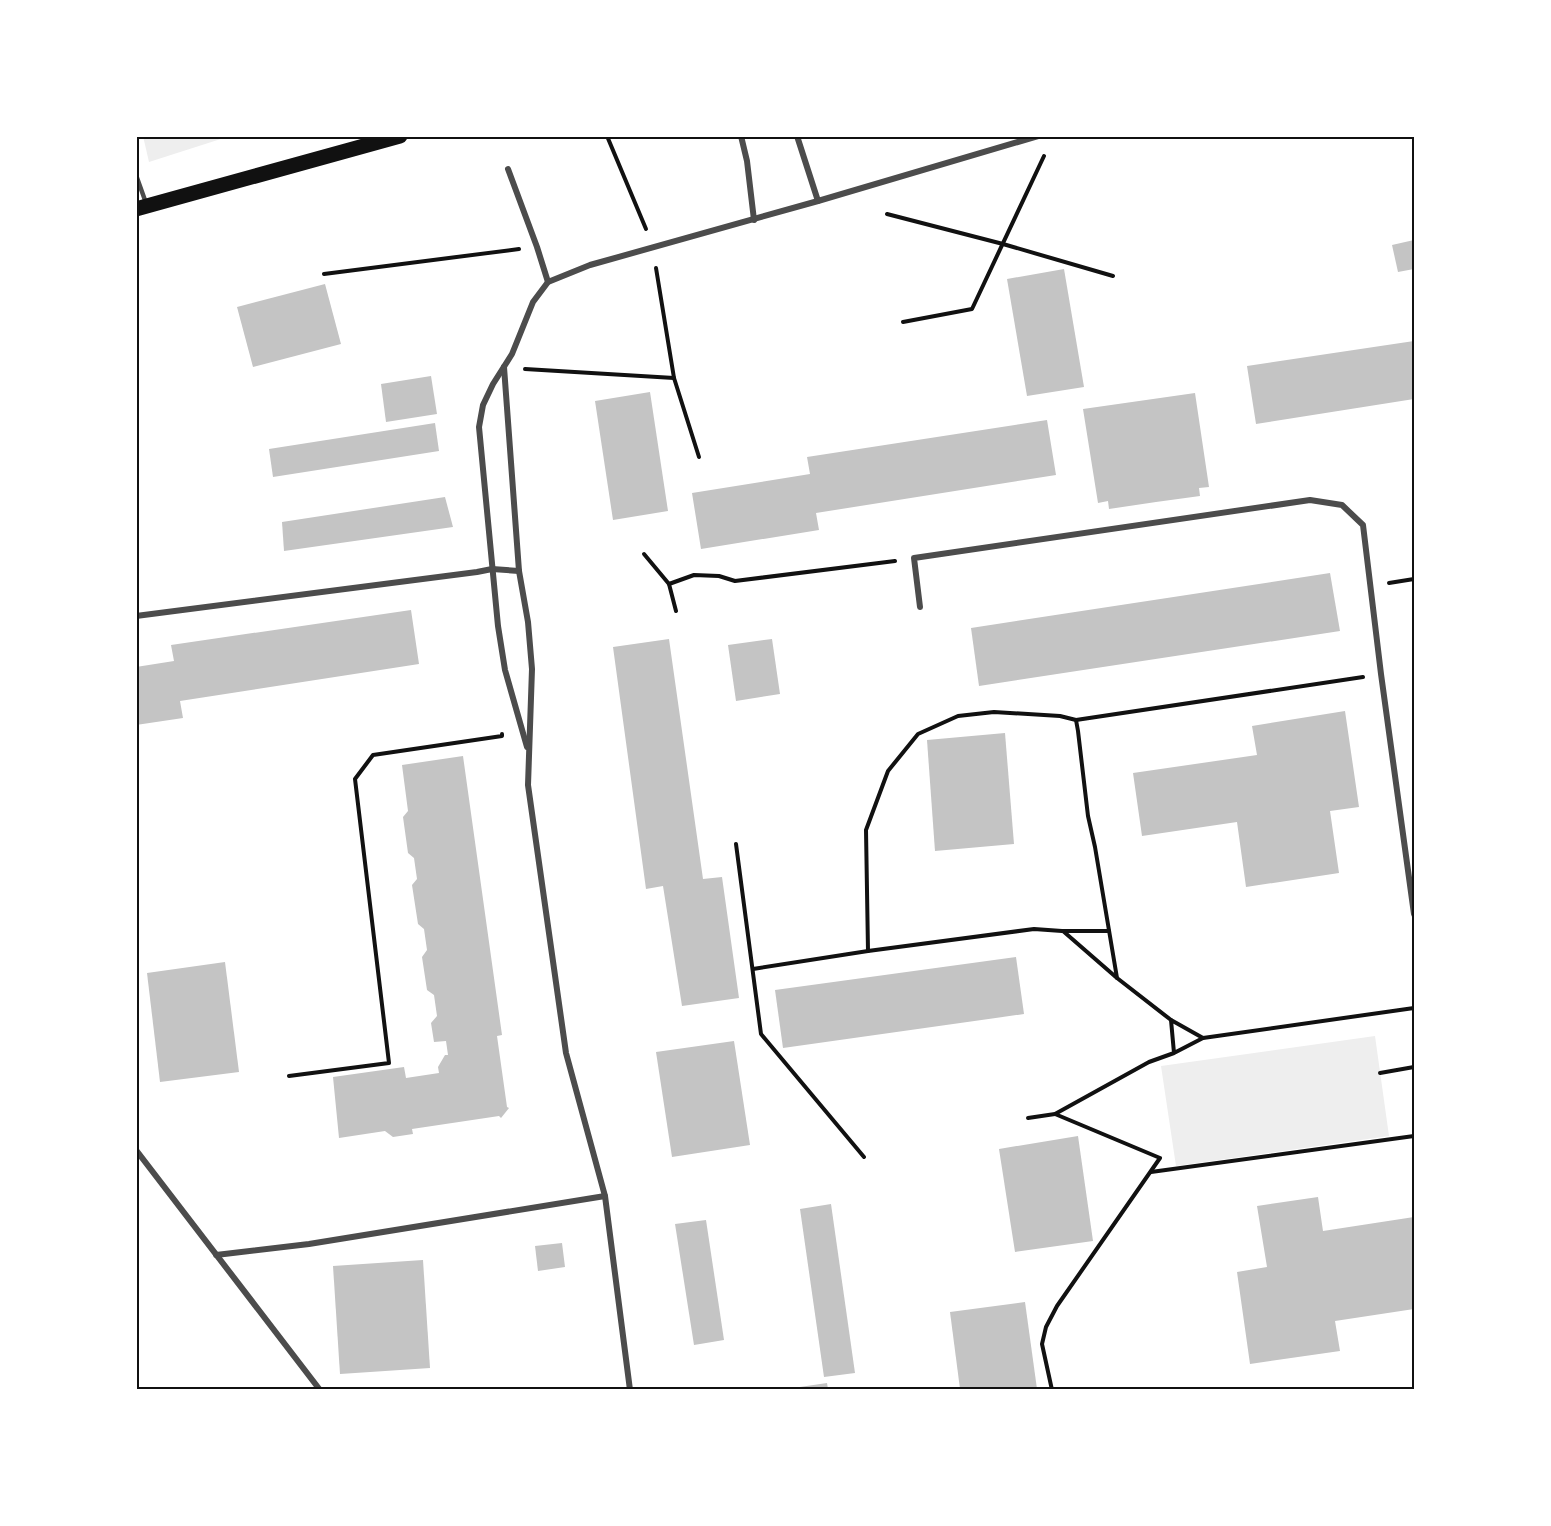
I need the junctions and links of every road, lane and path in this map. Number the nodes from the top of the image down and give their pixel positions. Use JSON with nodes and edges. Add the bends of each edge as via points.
{"nodes":[{"id":1,"x":400,"y":136,"type":"edge"},
{"id":2,"x":607,"y":136,"type":"edge"},
{"id":3,"x":741,"y":136,"type":"edge"},
{"id":4,"x":797,"y":136,"type":"edge"},
{"id":5,"x":1038,"y":136,"type":"edge"},
{"id":6,"x":381,"y":139,"type":"edge"},
{"id":7,"x":1048,"y":147,"type":"dead end"},
{"id":8,"x":508,"y":169,"type":"dead end"},
{"id":9,"x":136,"y":175,"type":"edge"},
{"id":10,"x":818,"y":201,"type":"junction"},
{"id":11,"x":142,"y":207,"type":"edge"},
{"id":12,"x":887,"y":214,"type":"dead end"},
{"id":13,"x":754,"y":220,"type":"junction"},
{"id":14,"x":1003,"y":243,"type":"junction"},
{"id":15,"x":537,"y":247,"type":"junction"},
{"id":16,"x":652,"y":248,"type":"junction"},
{"id":17,"x":324,"y":274,"type":"dead end"},
{"id":18,"x":1113,"y":276,"type":"dead end"},
{"id":19,"x":548,"y":282,"type":"junction"},
{"id":20,"x":903,"y":322,"type":"dead end"},
{"id":21,"x":504,"y":367,"type":"junction"},
{"id":22,"x":674,"y":378,"type":"junction"},
{"id":23,"x":699,"y":457,"type":"dead end"},
{"id":24,"x":644,"y":554,"type":"dead end"},
{"id":25,"x":914,"y":558,"type":"junction"},
{"id":26,"x":492,"y":569,"type":"junction"},
{"id":27,"x":519,"y":571,"type":"junction"},
{"id":28,"x":669,"y":584,"type":"junction"},
{"id":29,"x":920,"y":607,"type":"dead end"},
{"id":30,"x":676,"y":611,"type":"dead end"},
{"id":31,"x":136,"y":616,"type":"edge"},
{"id":32,"x":1381,"y":674,"type":"junction"},
{"id":33,"x":1076,"y":720,"type":"junction"},
{"id":34,"x":501,"y":724,"type":"dead end"},
{"id":35,"x":529,"y":754,"type":"junction"},
{"id":36,"x":736,"y":844,"type":"dead end"},
{"id":37,"x":1414,"y":914,"type":"edge"},
{"id":38,"x":1062,"y":931,"type":"junction"},
{"id":39,"x":1109,"y":931,"type":"junction"},
{"id":40,"x":868,"y":951,"type":"junction"},
{"id":41,"x":753,"y":969,"type":"junction"},
{"id":42,"x":1117,"y":978,"type":"junction"},
{"id":43,"x":1414,"y":1008,"type":"edge"},
{"id":44,"x":1171,"y":1020,"type":"junction"},
{"id":45,"x":1203,"y":1038,"type":"junction"},
{"id":46,"x":1174,"y":1053,"type":"junction"},
{"id":47,"x":1414,"y":1067,"type":"edge"},
{"id":48,"x":1380,"y":1073,"type":"dead end"},
{"id":49,"x":289,"y":1076,"type":"dead end"},
{"id":50,"x":1055,"y":1114,"type":"junction"},
{"id":51,"x":1028,"y":1118,"type":"dead end"},
{"id":52,"x":1414,"y":1136,"type":"edge"},
{"id":53,"x":136,"y":1150,"type":"edge"},
{"id":54,"x":864,"y":1157,"type":"dead end"},
{"id":55,"x":1150,"y":1172,"type":"junction"},
{"id":56,"x":605,"y":1196,"type":"junction"},
{"id":57,"x":216,"y":1255,"type":"junction"},
{"id":58,"x":320,"y":1389,"type":"edge"},
{"id":59,"x":630,"y":1389,"type":"edge"},
{"id":60,"x":1052,"y":1389,"type":"edge"}],
"edges":[{"from":1,"to":6,"type":"main road"},
{"from":2,"to":16,"type":"path"},
{"from":3,"to":13,"type":"street"},
{"from":4,"to":10,"type":"street"},
{"from":5,"to":10,"type":"street"},
{"from":6,"to":11,"type":"main road"},
{"from":7,"to":14,"type":"path"},
{"from":8,"to":15,"type":"street"},
{"from":9,"to":11,"type":"lane"},
{"from":10,"to":13,"type":"street"},
{"from":12,"to":14,"type":"path"},
{"from":13,"to":16,"type":"street"},
{"from":14,"to":18,"type":"path"},
{"from":14,"to":20,"type":"path","via":[[972,309]]},
{"from":15,"to":17,"type":"path"},
{"from":15,"to":19,"type":"street"},
{"from":16,"to":19,"type":"street","via":[[590,264]]},
{"from":16,"to":22,"type":"path"},
{"from":19,"to":21,"type":"street","via":[[533,302]]},
{"from":21,"to":22,"type":"path"},
{"from":21,"to":26,"type":"street","via":[[483,405],[479,427]]},
{"from":21,"to":27,"type":"street"},
{"from":22,"to":23,"type":"path"},
{"from":24,"to":28,"type":"path"},
{"from":25,"to":28,"type":"path","via":[[735,581],[694,575]]},
{"from":25,"to":29,"type":"street"},
{"from":25,"to":32,"type":"street","via":[[1310,500],[1342,505],[1363,525]]},
{"from":26,"to":27,"type":"street"},
{"from":26,"to":31,"type":"street"},
{"from":26,"to":35,"type":"street","via":[[505,670]]},
{"from":27,"to":35,"type":"street","via":[[532,669]]},
{"from":28,"to":30,"type":"path"},
{"from":32,"to":33,"type":"path"},
{"from":32,"to":37,"type":"street"},
{"from":33,"to":39,"type":"path"},
{"from":33,"to":40,"type":"path","via":[[985,713],[958,716],[918,734],[888,771],[866,830]]},
{"from":34,"to":49,"type":"path","via":[[502,736],[373,755],[355,779],[389,1063]]},
{"from":35,"to":56,"type":"street","via":[[528,785],[566,1053]]},
{"from":36,"to":41,"type":"path"},
{"from":38,"to":39,"type":"path"},
{"from":38,"to":40,"type":"path","via":[[1034,928]]},
{"from":38,"to":42,"type":"path"},
{"from":39,"to":42,"type":"path"},
{"from":40,"to":41,"type":"path"},
{"from":41,"to":54,"type":"path","via":[[761,1034]]},
{"from":42,"to":44,"type":"path"},
{"from":43,"to":45,"type":"path"},
{"from":44,"to":45,"type":"path"},
{"from":44,"to":46,"type":"path"},
{"from":45,"to":46,"type":"path"},
{"from":46,"to":50,"type":"path","via":[[1149,1062]]},
{"from":47,"to":48,"type":"path"},
{"from":50,"to":51,"type":"path"},
{"from":50,"to":55,"type":"path","via":[[1160,1158]]},
{"from":52,"to":55,"type":"path"},
{"from":53,"to":57,"type":"street"},
{"from":55,"to":60,"type":"path","via":[[1046,1327],[1042,1344]]},
{"from":56,"to":57,"type":"street","via":[[309,1244]]},
{"from":56,"to":59,"type":"street"},
{"from":57,"to":58,"type":"street"}]}
